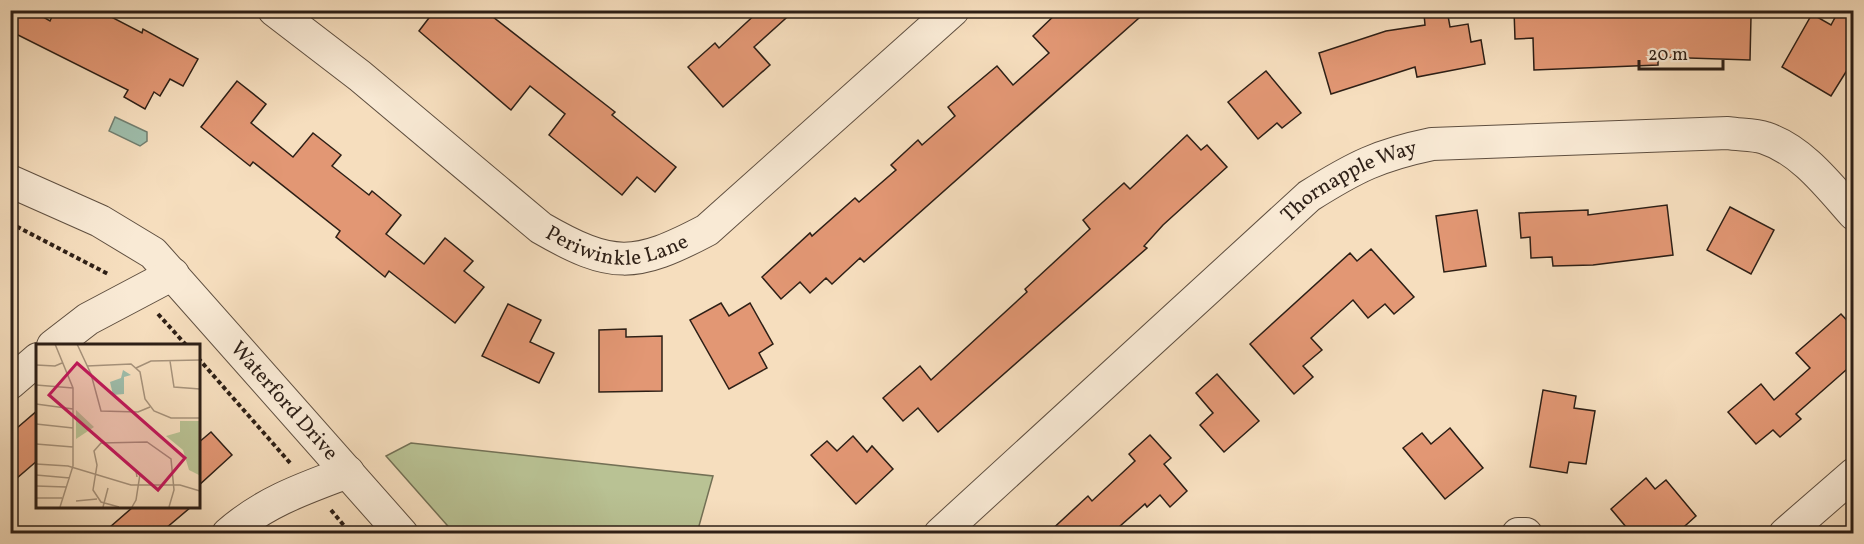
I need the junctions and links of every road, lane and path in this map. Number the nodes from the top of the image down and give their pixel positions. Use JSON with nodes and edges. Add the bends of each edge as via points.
{"nodes":[{"id":1,"x":274,"y":10,"type":"edge"},
{"id":2,"x":953,"y":10,"type":"edge"},
{"id":3,"x":10,"y":181,"type":"edge"},
{"id":4,"x":1854,"y":214,"type":"edge"},
{"id":5,"x":174,"y":274,"type":"junction"},
{"id":6,"x":56,"y":344,"type":"edge"},
{"id":7,"x":200,"y":360,"type":"edge"},
{"id":8,"x":36,"y":361,"type":"edge"},
{"id":9,"x":10,"y":383,"type":"edge"},
{"id":10,"x":348,"y":472,"type":"junction"},
{"id":11,"x":1854,"y":474,"type":"edge"},
{"id":12,"x":310,"y":486,"type":"junction"},
{"id":13,"x":228,"y":534,"type":"edge"},
{"id":14,"x":351,"y":534,"type":"edge"},
{"id":15,"x":402,"y":534,"type":"edge"},
{"id":16,"x":940,"y":534,"type":"edge"},
{"id":17,"x":1518,"y":534,"type":"edge"},
{"id":18,"x":1526,"y":534,"type":"edge"},
{"id":19,"x":1785,"y":534,"type":"edge"}],
"edges":[{"from":1,"to":2,"type":"street","name":"Periwinkle Lane","via":[[360,76],[541,228],[604,258],[638,260],[707,230]]},
{"from":3,"to":5,"type":"street","name":"Waterford Drive","via":[[100,221],[153,253]]},
{"from":4,"to":16,"type":"street","name":"Thornapple Way","via":[[1819,175],[1792,153],[1765,138],[1728,133],[1432,144],[1392,153],[1352,169],[1309,196]]},
{"from":5,"to":6,"type":"street","via":[[88,319]]},
{"from":5,"to":10,"type":"street","name":"Waterford Drive"},
{"from":7,"to":12,"type":"path"},
{"from":8,"to":9,"type":"street"},
{"from":10,"to":12,"type":"street"},
{"from":10,"to":15,"type":"street","name":"Waterford Drive"},
{"from":11,"to":19,"type":"street"},
{"from":12,"to":13,"type":"street","via":[[263,507]]},
{"from":12,"to":14,"type":"path"},
{"from":17,"to":18,"type":"street"}]}
